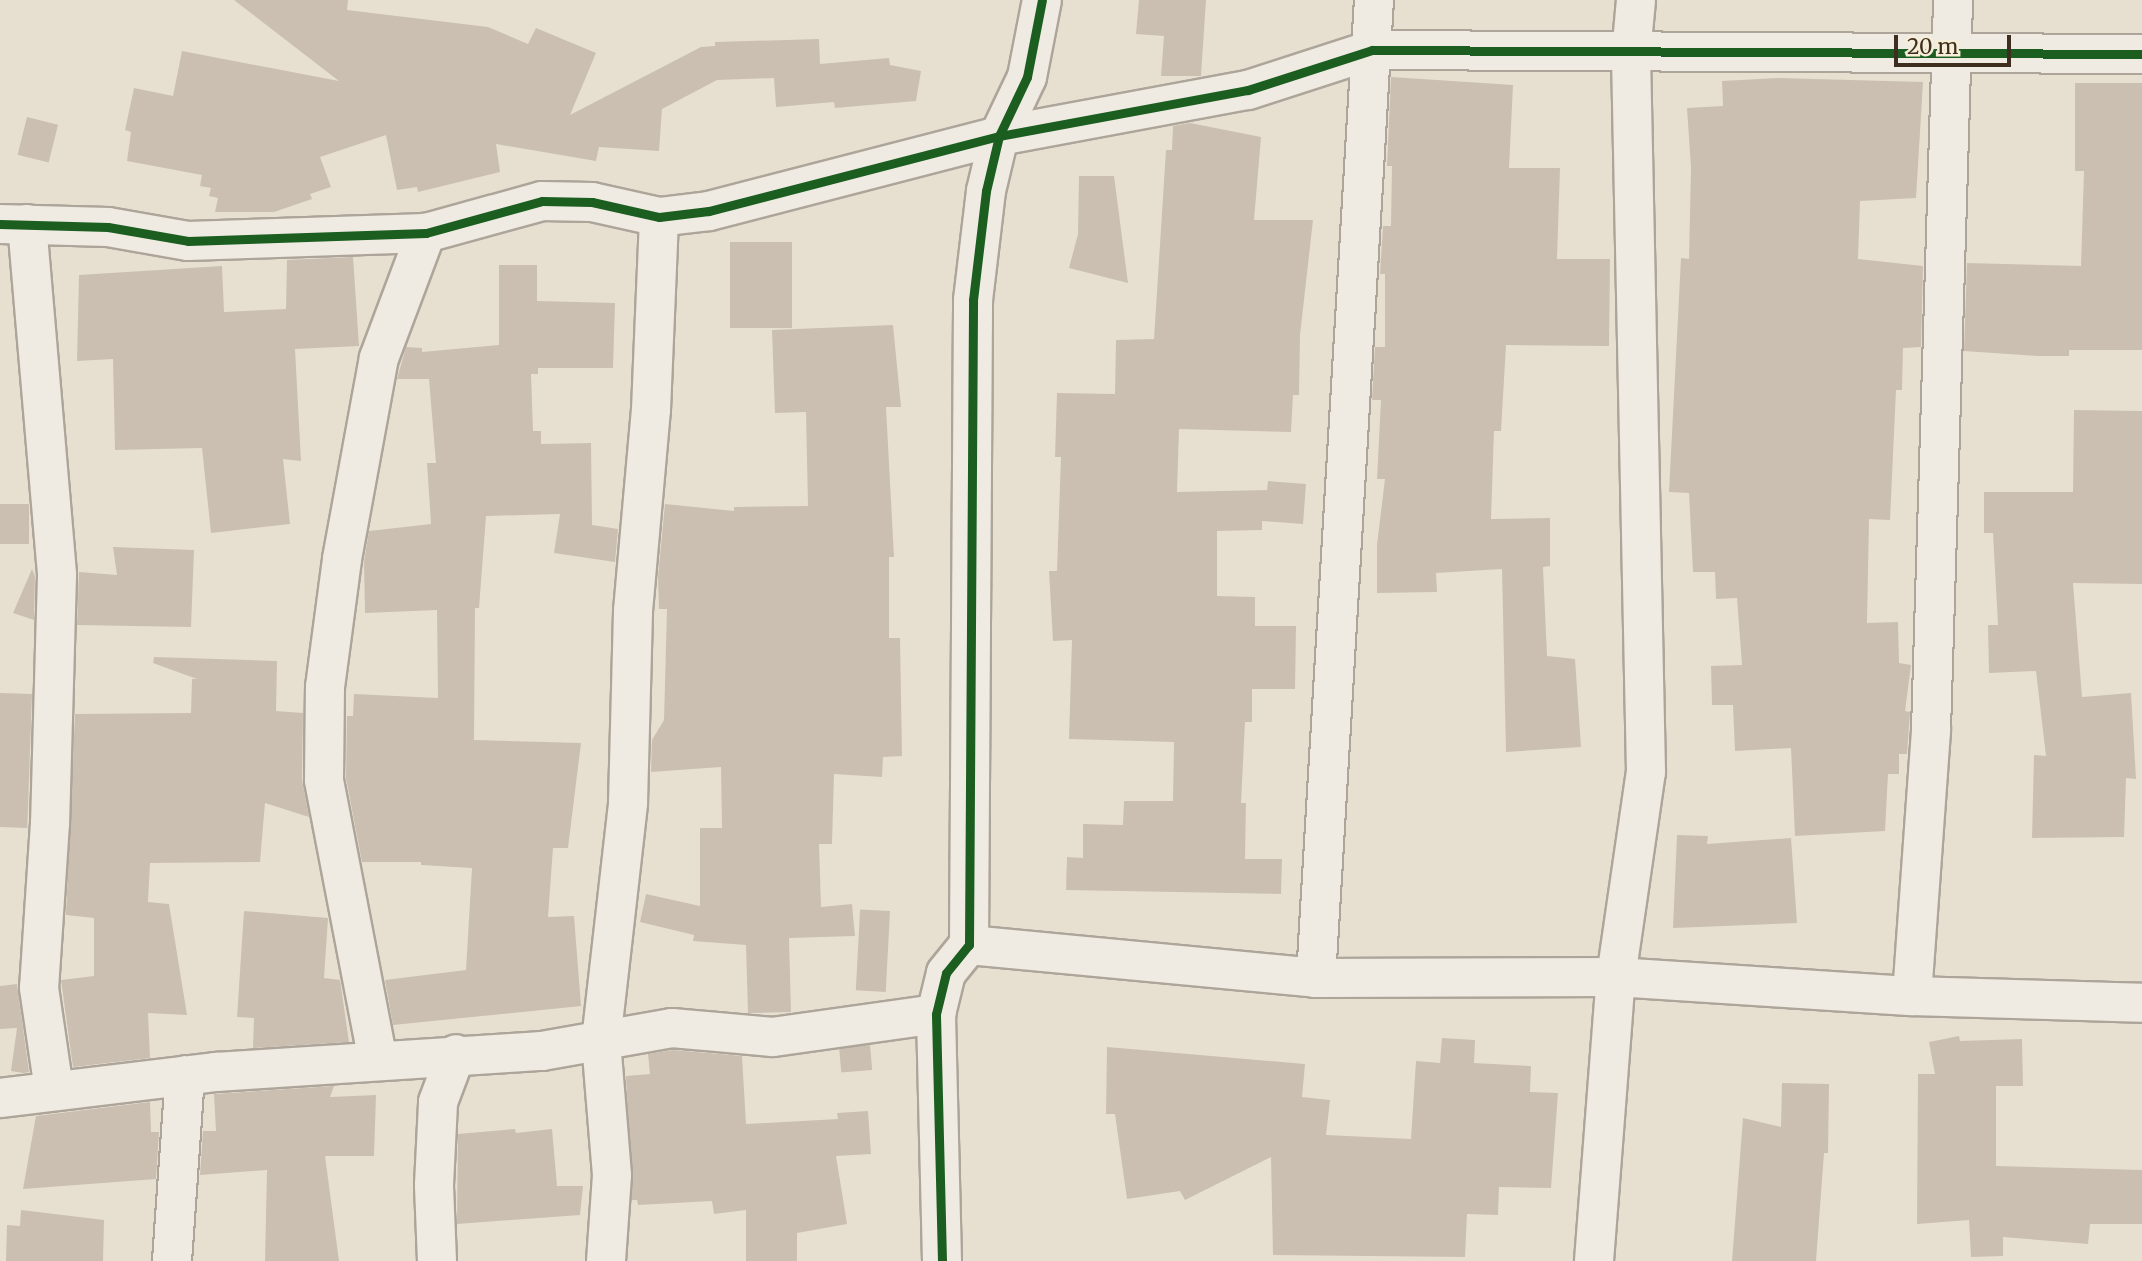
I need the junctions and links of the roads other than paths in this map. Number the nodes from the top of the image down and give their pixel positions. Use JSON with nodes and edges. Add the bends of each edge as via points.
{"nodes":[{"id":1,"x":1042,"y":0,"type":"edge"},
{"id":2,"x":1374,"y":0,"type":"edge"},
{"id":3,"x":1636,"y":0,"type":"edge"},
{"id":4,"x":1953,"y":0,"type":"edge"},
{"id":5,"x":1371,"y":50,"type":"junction"},
{"id":6,"x":1951,"y":50,"type":"junction"},
{"id":7,"x":1631,"y":54,"type":"junction"},
{"id":8,"x":2142,"y":54,"type":"edge"},
{"id":9,"x":999,"y":136,"type":"junction"},
{"id":10,"x":659,"y":217,"type":"junction"},
{"id":11,"x":13,"y":224,"type":"edge"},
{"id":12,"x":426,"y":233,"type":"junction"},
{"id":13,"x":969,"y":945,"type":"junction"},
{"id":14,"x":1616,"y":977,"type":"junction"},
{"id":15,"x":1316,"y":978,"type":"junction"},
{"id":16,"x":1912,"y":996,"type":"junction"},
{"id":17,"x":2142,"y":1003,"type":"edge"},
{"id":18,"x":936,"y":1014,"type":"junction"},
{"id":19,"x":601,"y":1041,"type":"junction"},
{"id":20,"x":456,"y":1054,"type":"junction"},
{"id":21,"x":378,"y":1061,"type":"junction"},
{"id":22,"x":185,"y":1075,"type":"junction"},
{"id":23,"x":54,"y":1090,"type":"junction"},
{"id":24,"x":0,"y":1098,"type":"edge"},
{"id":25,"x":172,"y":1261,"type":"edge"},
{"id":26,"x":437,"y":1261,"type":"edge"},
{"id":27,"x":606,"y":1261,"type":"edge"},
{"id":28,"x":942,"y":1261,"type":"edge"},
{"id":29,"x":1594,"y":1261,"type":"edge"}],
"edges":[{"from":1,"to":9,"type":"street","via":[[1027,77]]},
{"from":2,"to":5,"type":"street"},
{"from":3,"to":7,"type":"street"},
{"from":4,"to":6,"type":"street"},
{"from":5,"to":7,"type":"street"},
{"from":5,"to":9,"type":"street","via":[[1248,90]]},
{"from":5,"to":15,"type":"street"},
{"from":6,"to":7,"type":"street"},
{"from":6,"to":8,"type":"street"},
{"from":6,"to":16,"type":"street","via":[[1931,730]]},
{"from":7,"to":14,"type":"street","via":[[1646,772]]},
{"from":9,"to":10,"type":"street","via":[[709,211]]},
{"from":9,"to":13,"type":"street","via":[[986,191],[973,300]]},
{"from":10,"to":12,"type":"street","via":[[592,202],[542,201]]},
{"from":10,"to":19,"type":"street","via":[[651,410],[633,611],[628,803]]},
{"from":11,"to":12,"type":"street","via":[[108,227],[188,241]]},
{"from":11,"to":23,"type":"street","via":[[57,575],[50,823],[39,988]]},
{"from":12,"to":21,"type":"street","via":[[379,358],[342,559],[325,687],[324,780]]},
{"from":13,"to":15,"type":"street"},
{"from":13,"to":18,"type":"street","via":[[946,973]]},
{"from":14,"to":15,"type":"street"},
{"from":14,"to":16,"type":"street"},
{"from":14,"to":29,"type":"street"},
{"from":16,"to":17,"type":"street"},
{"from":18,"to":19,"type":"street","via":[[773,1037],[672,1028]]},
{"from":18,"to":28,"type":"street"},
{"from":19,"to":20,"type":"street","via":[[542,1051]]},
{"from":19,"to":27,"type":"street","via":[[612,1175]]},
{"from":20,"to":21,"type":"street"},
{"from":20,"to":26,"type":"street","via":[[438,1102]]},
{"from":21,"to":22,"type":"street"},
{"from":22,"to":23,"type":"street"},
{"from":22,"to":25,"type":"street"},
{"from":23,"to":24,"type":"street"}]}
